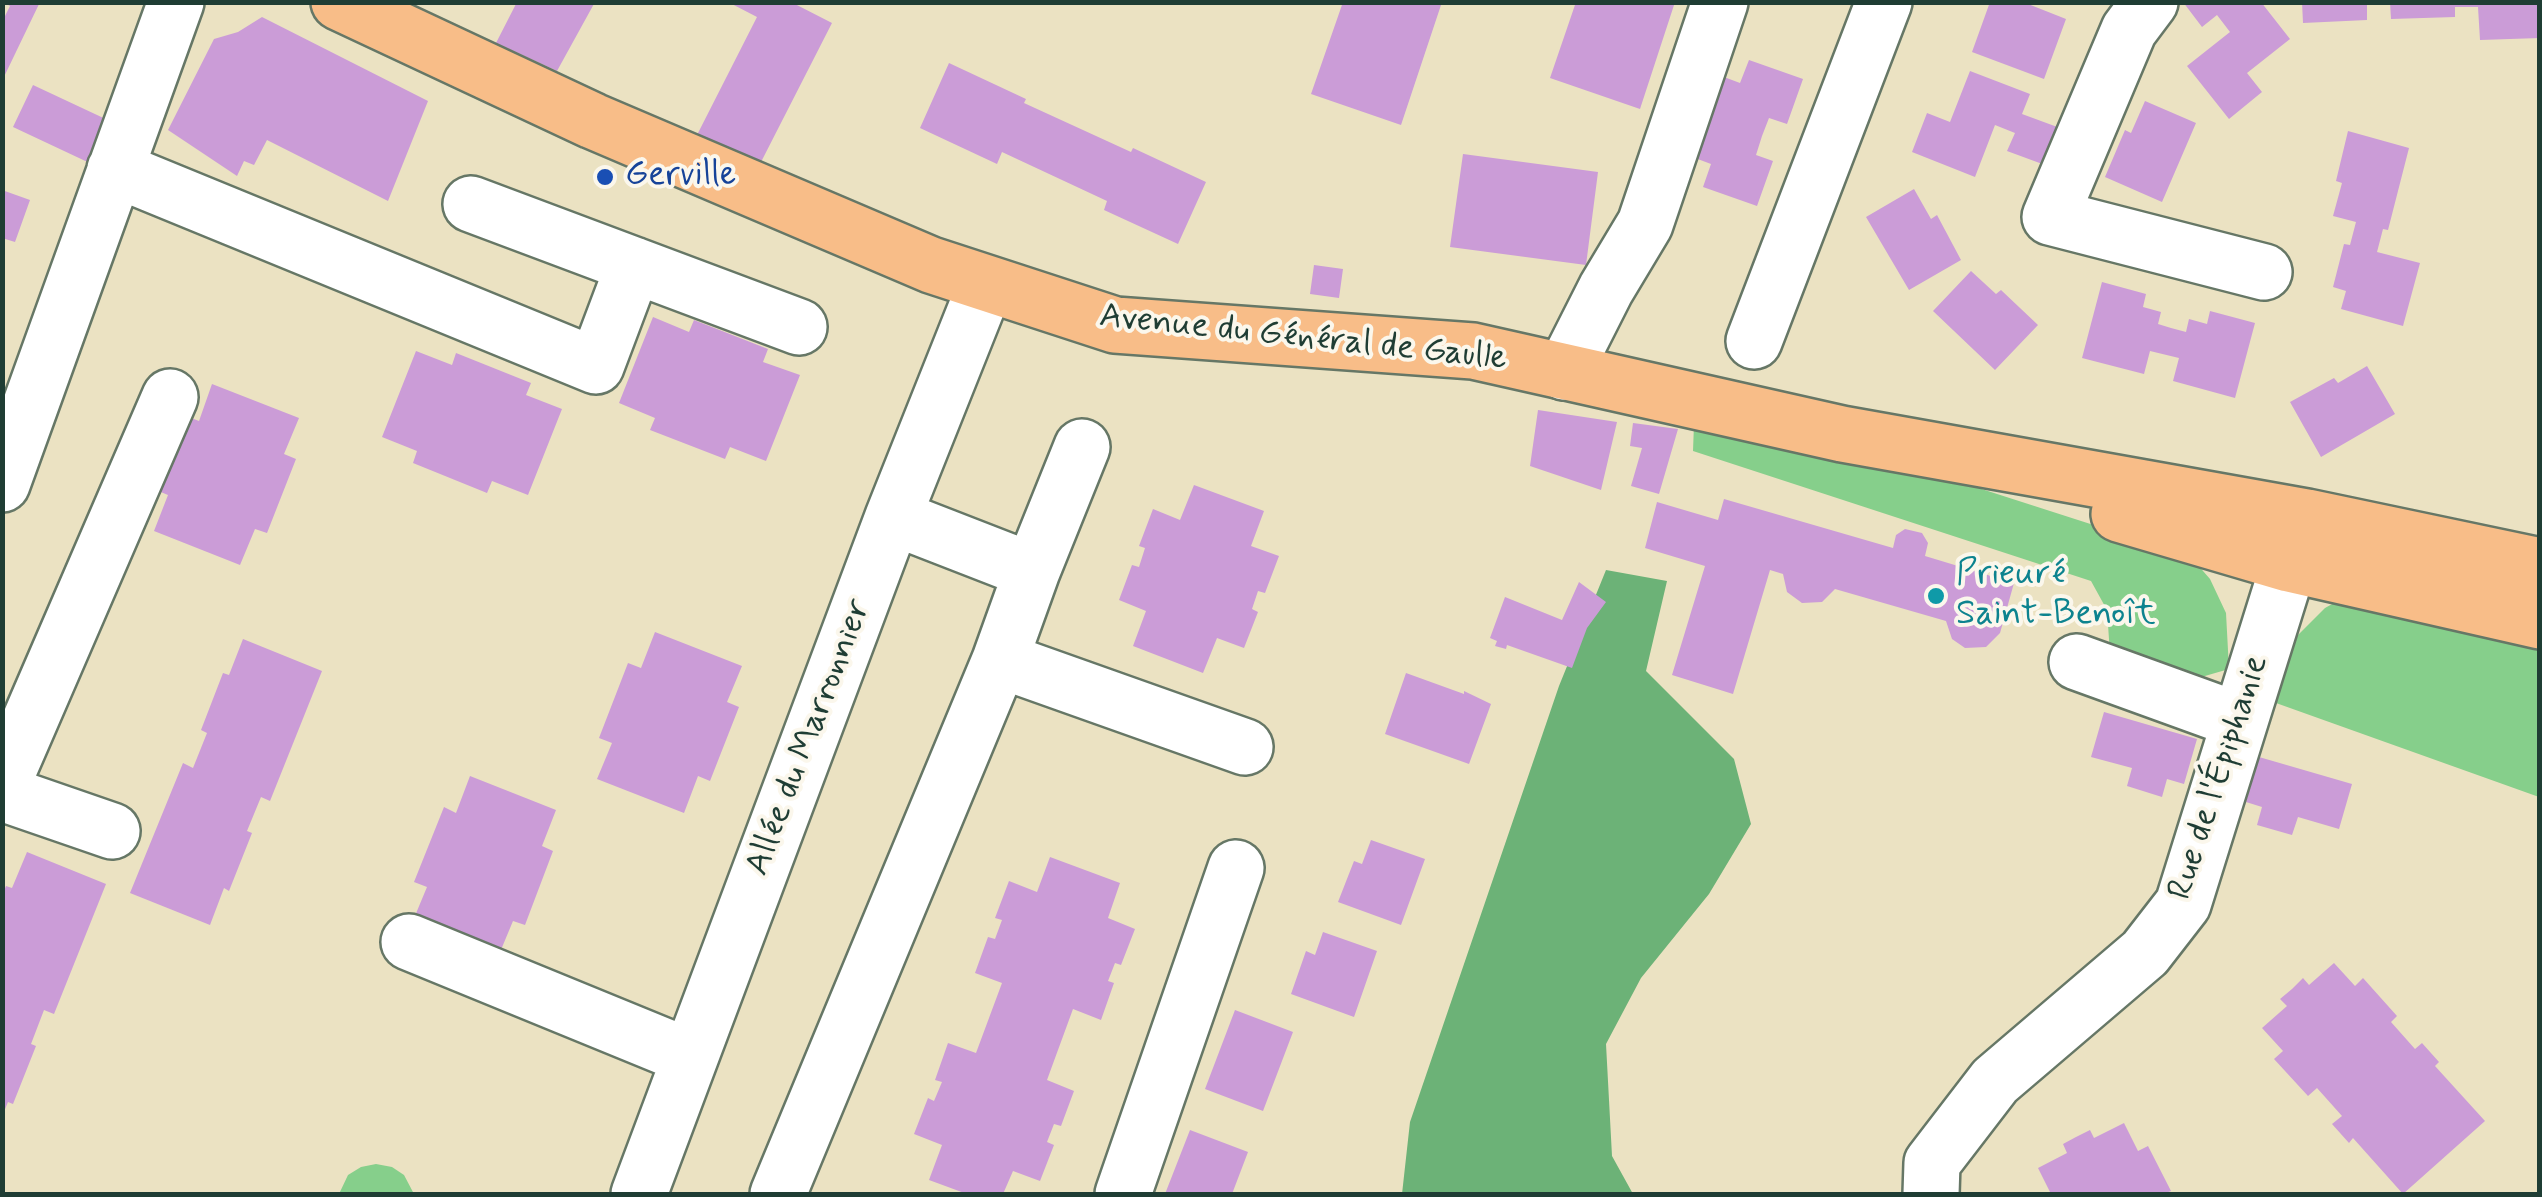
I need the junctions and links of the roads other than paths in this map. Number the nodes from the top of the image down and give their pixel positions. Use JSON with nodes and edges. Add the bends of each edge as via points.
{"nodes":[{"id":1,"x":176,"y":2,"type":"edge"},
{"id":2,"x":338,"y":2,"type":"edge"},
{"id":3,"x":1720,"y":2,"type":"edge"},
{"id":4,"x":1884,"y":2,"type":"edge"},
{"id":5,"x":2150,"y":2,"type":"edge"},
{"id":6,"x":116,"y":169,"type":"junction"},
{"id":7,"x":471,"y":204,"type":"dead end"},
{"id":8,"x":634,"y":265,"type":"junction"},
{"id":9,"x":2264,"y":272,"type":"dead end"},
{"id":10,"x":986,"y":284,"type":"junction"},
{"id":11,"x":799,"y":327,"type":"dead end"},
{"id":12,"x":1754,"y":340,"type":"dead end"},
{"id":13,"x":1564,"y":372,"type":"junction"},
{"id":14,"x":170,"y":397,"type":"dead end"},
{"id":15,"x":1842,"y":434,"type":"junction"},
{"id":16,"x":1082,"y":447,"type":"dead end"},
{"id":17,"x":2,"y":484,"type":"edge"},
{"id":18,"x":894,"y":517,"type":"junction"},
{"id":19,"x":2289,"y":564,"type":"junction"},
{"id":20,"x":2540,"y":566,"type":"edge"},
{"id":21,"x":1032,"y":572,"type":"junction"},
{"id":22,"x":2540,"y":621,"type":"edge"},
{"id":23,"x":1000,"y":660,"type":"junction"},
{"id":24,"x":2076,"y":662,"type":"dead end"},
{"id":25,"x":2240,"y":721,"type":"junction"},
{"id":26,"x":1245,"y":748,"type":"dead end"},
{"id":27,"x":2,"y":785,"type":"edge"},
{"id":28,"x":2,"y":792,"type":"edge"},
{"id":29,"x":112,"y":831,"type":"dead end"},
{"id":30,"x":1236,"y":868,"type":"dead end"},
{"id":31,"x":409,"y":942,"type":"dead end"},
{"id":32,"x":690,"y":1056,"type":"junction"},
{"id":33,"x":640,"y":1194,"type":"edge"},
{"id":34,"x":778,"y":1194,"type":"edge"},
{"id":35,"x":1123,"y":1194,"type":"edge"},
{"id":36,"x":1931,"y":1194,"type":"edge"}],
"edges":[{"from":1,"to":6,"type":"street"},
{"from":2,"to":10,"type":"main road","name":"Avenue du Général de Gaulle","via":[[593,122]]},
{"from":3,"to":13,"type":"street","via":[[1645,224]]},
{"from":4,"to":12,"type":"street"},
{"from":5,"to":9,"type":"street","via":[[2129,30],[2050,217]]},
{"from":6,"to":8,"type":"street","via":[[596,366]]},
{"from":6,"to":17,"type":"street"},
{"from":7,"to":8,"type":"street"},
{"from":8,"to":11,"type":"street"},
{"from":10,"to":13,"type":"main road","name":"Avenue du Général de Gaulle","via":[[1115,326],[1473,351]]},
{"from":10,"to":18,"type":"street","name":"Allée du Marronnier"},
{"from":13,"to":15,"type":"main road","name":"Avenue du Général de Gaulle"},
{"from":14,"to":27,"type":"street"},
{"from":15,"to":19,"type":"main road"},
{"from":15,"to":20,"type":"main road"},
{"from":16,"to":21,"type":"street"},
{"from":18,"to":21,"type":"street"},
{"from":18,"to":32,"type":"street","name":"Allée du Marronnier"},
{"from":19,"to":22,"type":"main road"},
{"from":19,"to":25,"type":"street","name":"Rue de l'Épiphanie"},
{"from":21,"to":23,"type":"street"},
{"from":23,"to":26,"type":"street"},
{"from":23,"to":34,"type":"street"},
{"from":24,"to":25,"type":"street"},
{"from":25,"to":36,"type":"street","name":"Rue de l'Épiphanie","via":[[2183,904],[2145,953],[1995,1081],[1932,1163]]},
{"from":28,"to":29,"type":"street"},
{"from":30,"to":35,"type":"street"},
{"from":31,"to":32,"type":"street"},
{"from":32,"to":33,"type":"street","name":"Allée du Marronnier"}]}
